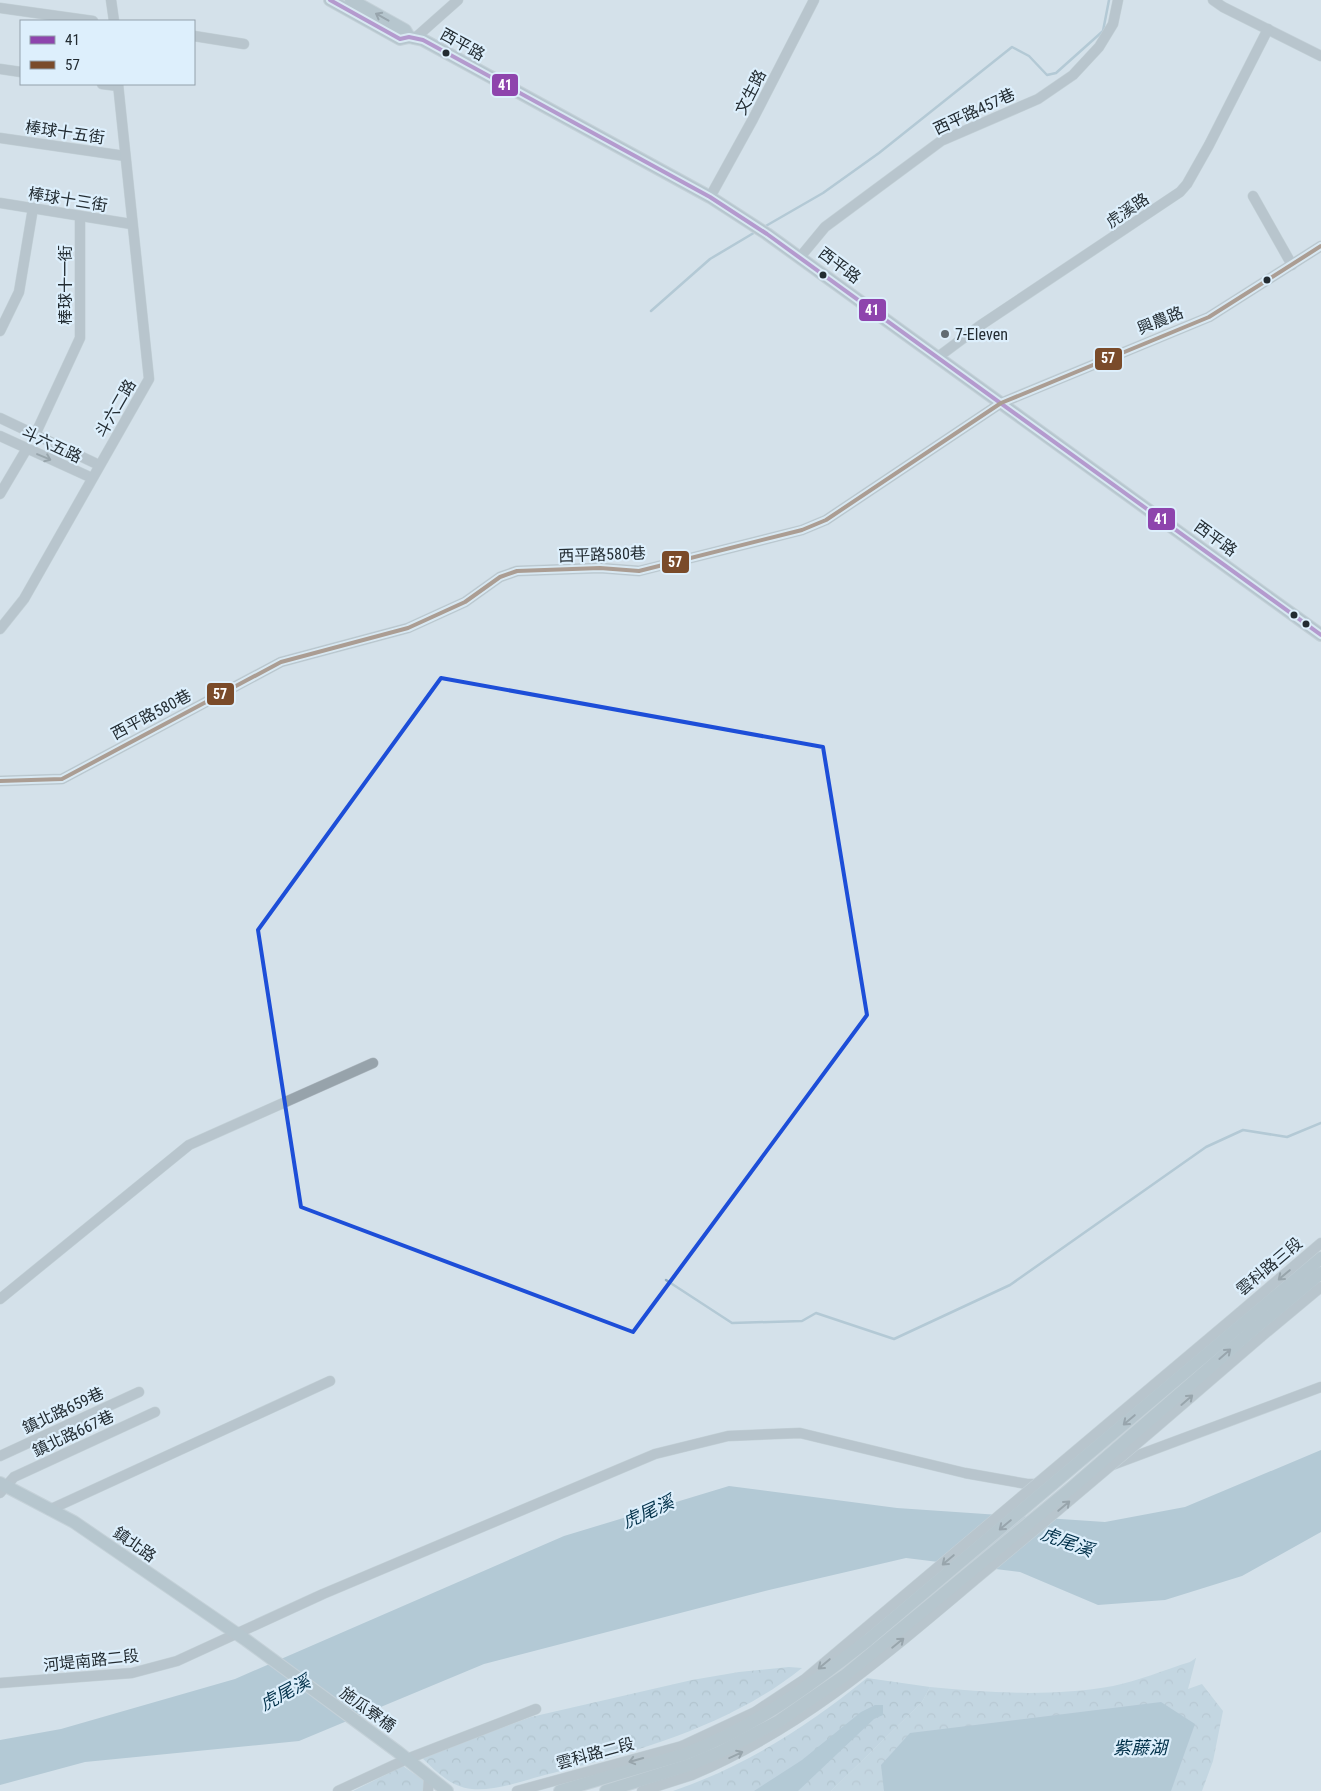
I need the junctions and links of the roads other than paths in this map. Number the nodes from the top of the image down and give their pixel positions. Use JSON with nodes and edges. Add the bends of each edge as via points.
{"nodes":[{"id":1,"x":111,"y":0,"type":"edge"},
{"id":2,"x":330,"y":0,"type":"edge"},
{"id":3,"x":352,"y":0,"type":"edge"},
{"id":4,"x":458,"y":0,"type":"edge"},
{"id":5,"x":814,"y":0,"type":"edge"},
{"id":6,"x":1118,"y":0,"type":"edge"},
{"id":7,"x":1213,"y":0,"type":"edge"},
{"id":8,"x":0,"y":8,"type":"edge"},
{"id":9,"x":85,"y":20,"type":"edge"},
{"id":10,"x":114,"y":20,"type":"edge"},
{"id":11,"x":1268,"y":29,"type":"junction"},
{"id":12,"x":195,"y":36,"type":"edge"},
{"id":13,"x":411,"y":38,"type":"junction"},
{"id":14,"x":244,"y":44,"type":"dead end"},
{"id":15,"x":1321,"y":56,"type":"edge"},
{"id":16,"x":0,"y":69,"type":"edge"},
{"id":17,"x":20,"y":72,"type":"edge"},
{"id":18,"x":118,"y":85,"type":"edge"},
{"id":19,"x":0,"y":138,"type":"edge"},
{"id":20,"x":125,"y":156,"type":"junction"},
{"id":21,"x":1253,"y":196,"type":"dead end"},
{"id":22,"x":710,"y":197,"type":"junction"},
{"id":23,"x":0,"y":203,"type":"edge"},
{"id":24,"x":33,"y":208,"type":"junction"},
{"id":25,"x":80,"y":216,"type":"junction"},
{"id":26,"x":132,"y":224,"type":"junction"},
{"id":27,"x":1321,"y":246,"type":"edge"},
{"id":28,"x":801,"y":256,"type":"junction"},
{"id":29,"x":1292,"y":264,"type":"junction"},
{"id":30,"x":0,"y":331,"type":"edge"},
{"id":31,"x":938,"y":357,"type":"junction"},
{"id":32,"x":1001,"y":403,"type":"junction"},
{"id":33,"x":0,"y":418,"type":"edge"},
{"id":34,"x":34,"y":435,"type":"junction"},
{"id":35,"x":0,"y":436,"type":"edge"},
{"id":36,"x":26,"y":450,"type":"junction"},
{"id":37,"x":99,"y":465,"type":"junction"},
{"id":38,"x":92,"y":478,"type":"junction"},
{"id":39,"x":0,"y":494,"type":"edge"},
{"id":40,"x":0,"y":629,"type":"edge"},
{"id":41,"x":1321,"y":635,"type":"edge"},
{"id":42,"x":0,"y":782,"type":"edge"},
{"id":43,"x":373,"y":1063,"type":"dead end"},
{"id":44,"x":1321,"y":1244,"type":"edge"},
{"id":45,"x":1321,"y":1258,"type":"edge"},
{"id":46,"x":1321,"y":1273,"type":"edge"},
{"id":47,"x":1321,"y":1287,"type":"edge"},
{"id":48,"x":0,"y":1299,"type":"edge"},
{"id":49,"x":1250,"y":1325,"type":"junction"},
{"id":50,"x":330,"y":1381,"type":"dead end"},
{"id":51,"x":1321,"y":1387,"type":"edge"},
{"id":52,"x":139,"y":1392,"type":"dead end"},
{"id":53,"x":155,"y":1412,"type":"dead end"},
{"id":54,"x":0,"y":1456,"type":"edge"},
{"id":55,"x":2,"y":1487,"type":"edge"},
{"id":56,"x":49,"y":1510,"type":"junction"},
{"id":57,"x":242,"y":1637,"type":"junction"},
{"id":58,"x":0,"y":1683,"type":"edge"},
{"id":59,"x":536,"y":1709,"type":"dead end"},
{"id":60,"x":403,"y":1755,"type":"junction"},
{"id":61,"x":687,"y":1760,"type":"junction"},
{"id":62,"x":429,"y":1777,"type":"junction"},
{"id":63,"x":338,"y":1791,"type":"edge"},
{"id":64,"x":428,"y":1791,"type":"edge"},
{"id":65,"x":447,"y":1791,"type":"edge"},
{"id":66,"x":517,"y":1791,"type":"edge"},
{"id":67,"x":560,"y":1791,"type":"edge"},
{"id":68,"x":606,"y":1791,"type":"edge"},
{"id":69,"x":642,"y":1791,"type":"edge"}],
"edges":[{"from":1,"to":10,"type":"street"},
{"from":2,"to":13,"type":"main road","name":"西平路","via":[[400,39]]},
{"from":13,"to":3,"type":"main road","name":"西平路","one_way":true,"via":[[404,30]]},
{"from":4,"to":13,"type":"street"},
{"from":5,"to":22,"type":"street","name":"文生路"},
{"from":6,"to":28,"type":"street","name":"西平路457巷","via":[[1113,24],[1099,47],[1073,75],[1038,99],[941,141],[825,227]]},
{"from":7,"to":11,"type":"street"},
{"from":8,"to":9,"type":"street"},
{"from":11,"to":15,"type":"street"},
{"from":11,"to":31,"type":"street","name":"虎溪路","via":[[1209,145],[1180,192]]},
{"from":12,"to":14,"type":"street"},
{"from":13,"to":22,"type":"main road","name":"西平路","via":[[423,40]]},
{"from":16,"to":17,"type":"street"},
{"from":18,"to":20,"type":"street","name":"斗六二路"},
{"from":19,"to":20,"type":"street","name":"棒球十五街"},
{"from":20,"to":26,"type":"street","name":"斗六二路"},
{"from":21,"to":29,"type":"street"},
{"from":22,"to":28,"type":"main road","name":"西平路"},
{"from":23,"to":24,"type":"street","name":"棒球十三街"},
{"from":24,"to":25,"type":"street","name":"棒球十三街"},
{"from":24,"to":30,"type":"street","via":[[20,292]]},
{"from":25,"to":26,"type":"street","name":"棒球十三街"},
{"from":25,"to":34,"type":"street","name":"棒球十一街","via":[[80,338]]},
{"from":26,"to":37,"type":"street","name":"斗六二路","via":[[149,379]]},
{"from":27,"to":29,"type":"street","name":"興農路"},
{"from":28,"to":31,"type":"main road","name":"西平路"},
{"from":29,"to":32,"type":"street","name":"興農路","via":[[1209,317]]},
{"from":31,"to":32,"type":"main road","name":"西平路"},
{"from":32,"to":41,"type":"main road","name":"西平路"},
{"from":32,"to":42,"type":"street","name":"西平路580巷","via":[[834,514],[802,530],[640,571],[600,568],[517,571],[500,577],[465,602],[408,628],[281,662],[62,779]]},
{"from":33,"to":34,"type":"street","name":"斗六五路"},
{"from":34,"to":37,"type":"street","name":"斗六五路"},
{"from":35,"to":36,"type":"street","name":"斗六五路"},
{"from":36,"to":38,"type":"street","name":"斗六五路","one_way":true},
{"from":36,"to":39,"type":"street"},
{"from":37,"to":38,"type":"street","name":"斗六二路"},
{"from":38,"to":40,"type":"street","name":"斗六二路","via":[[24,599]]},
{"from":43,"to":48,"type":"street","via":[[184,1148]]},
{"from":44,"to":49,"type":"street","name":"雲科路三段","one_way":true},
{"from":45,"to":49,"type":"main road","name":"雲科路三段"},
{"from":46,"to":49,"type":"main road"},
{"from":47,"to":49,"type":"street"},
{"from":49,"to":61,"type":"main road","bridge":true,"via":[[825,1674],[769,1714]]},
{"from":61,"to":49,"type":"street","one_way":true,"bridge":true,"via":[[742,1752],[820,1705],[960,1593]]},
{"from":50,"to":56,"type":"street"},
{"from":51,"to":57,"type":"street","name":"河堤南路二段","via":[[1055,1484],[1028,1484],[965,1473],[800,1433],[728,1436],[655,1454],[323,1594]]},
{"from":52,"to":54,"type":"street","name":"鎮北路659巷"},
{"from":53,"to":55,"type":"street","name":"鎮北路667巷","via":[[14,1477]]},
{"from":55,"to":56,"type":"main road","name":"鎮北路"},
{"from":56,"to":57,"type":"main road","name":"鎮北路","via":[[74,1522]]},
{"from":57,"to":58,"type":"street","name":"河堤南路二段","via":[[177,1661],[132,1673]]},
{"from":57,"to":60,"type":"main road","name":"施瓜寮橋"},
{"from":59,"to":60,"type":"street"},
{"from":60,"to":62,"type":"main road","name":"施瓜寮橋"},
{"from":60,"to":63,"type":"street"},
{"from":61,"to":66,"type":"street","name":"雲科路二段","one_way":true},
{"from":61,"to":67,"type":"main road","name":"雲科路二段"},
{"from":61,"to":68,"type":"main road"},
{"from":61,"to":69,"type":"street"},
{"from":62,"to":64,"type":"street"},
{"from":62,"to":65,"type":"main road","name":"施瓜寮橋"}]}
